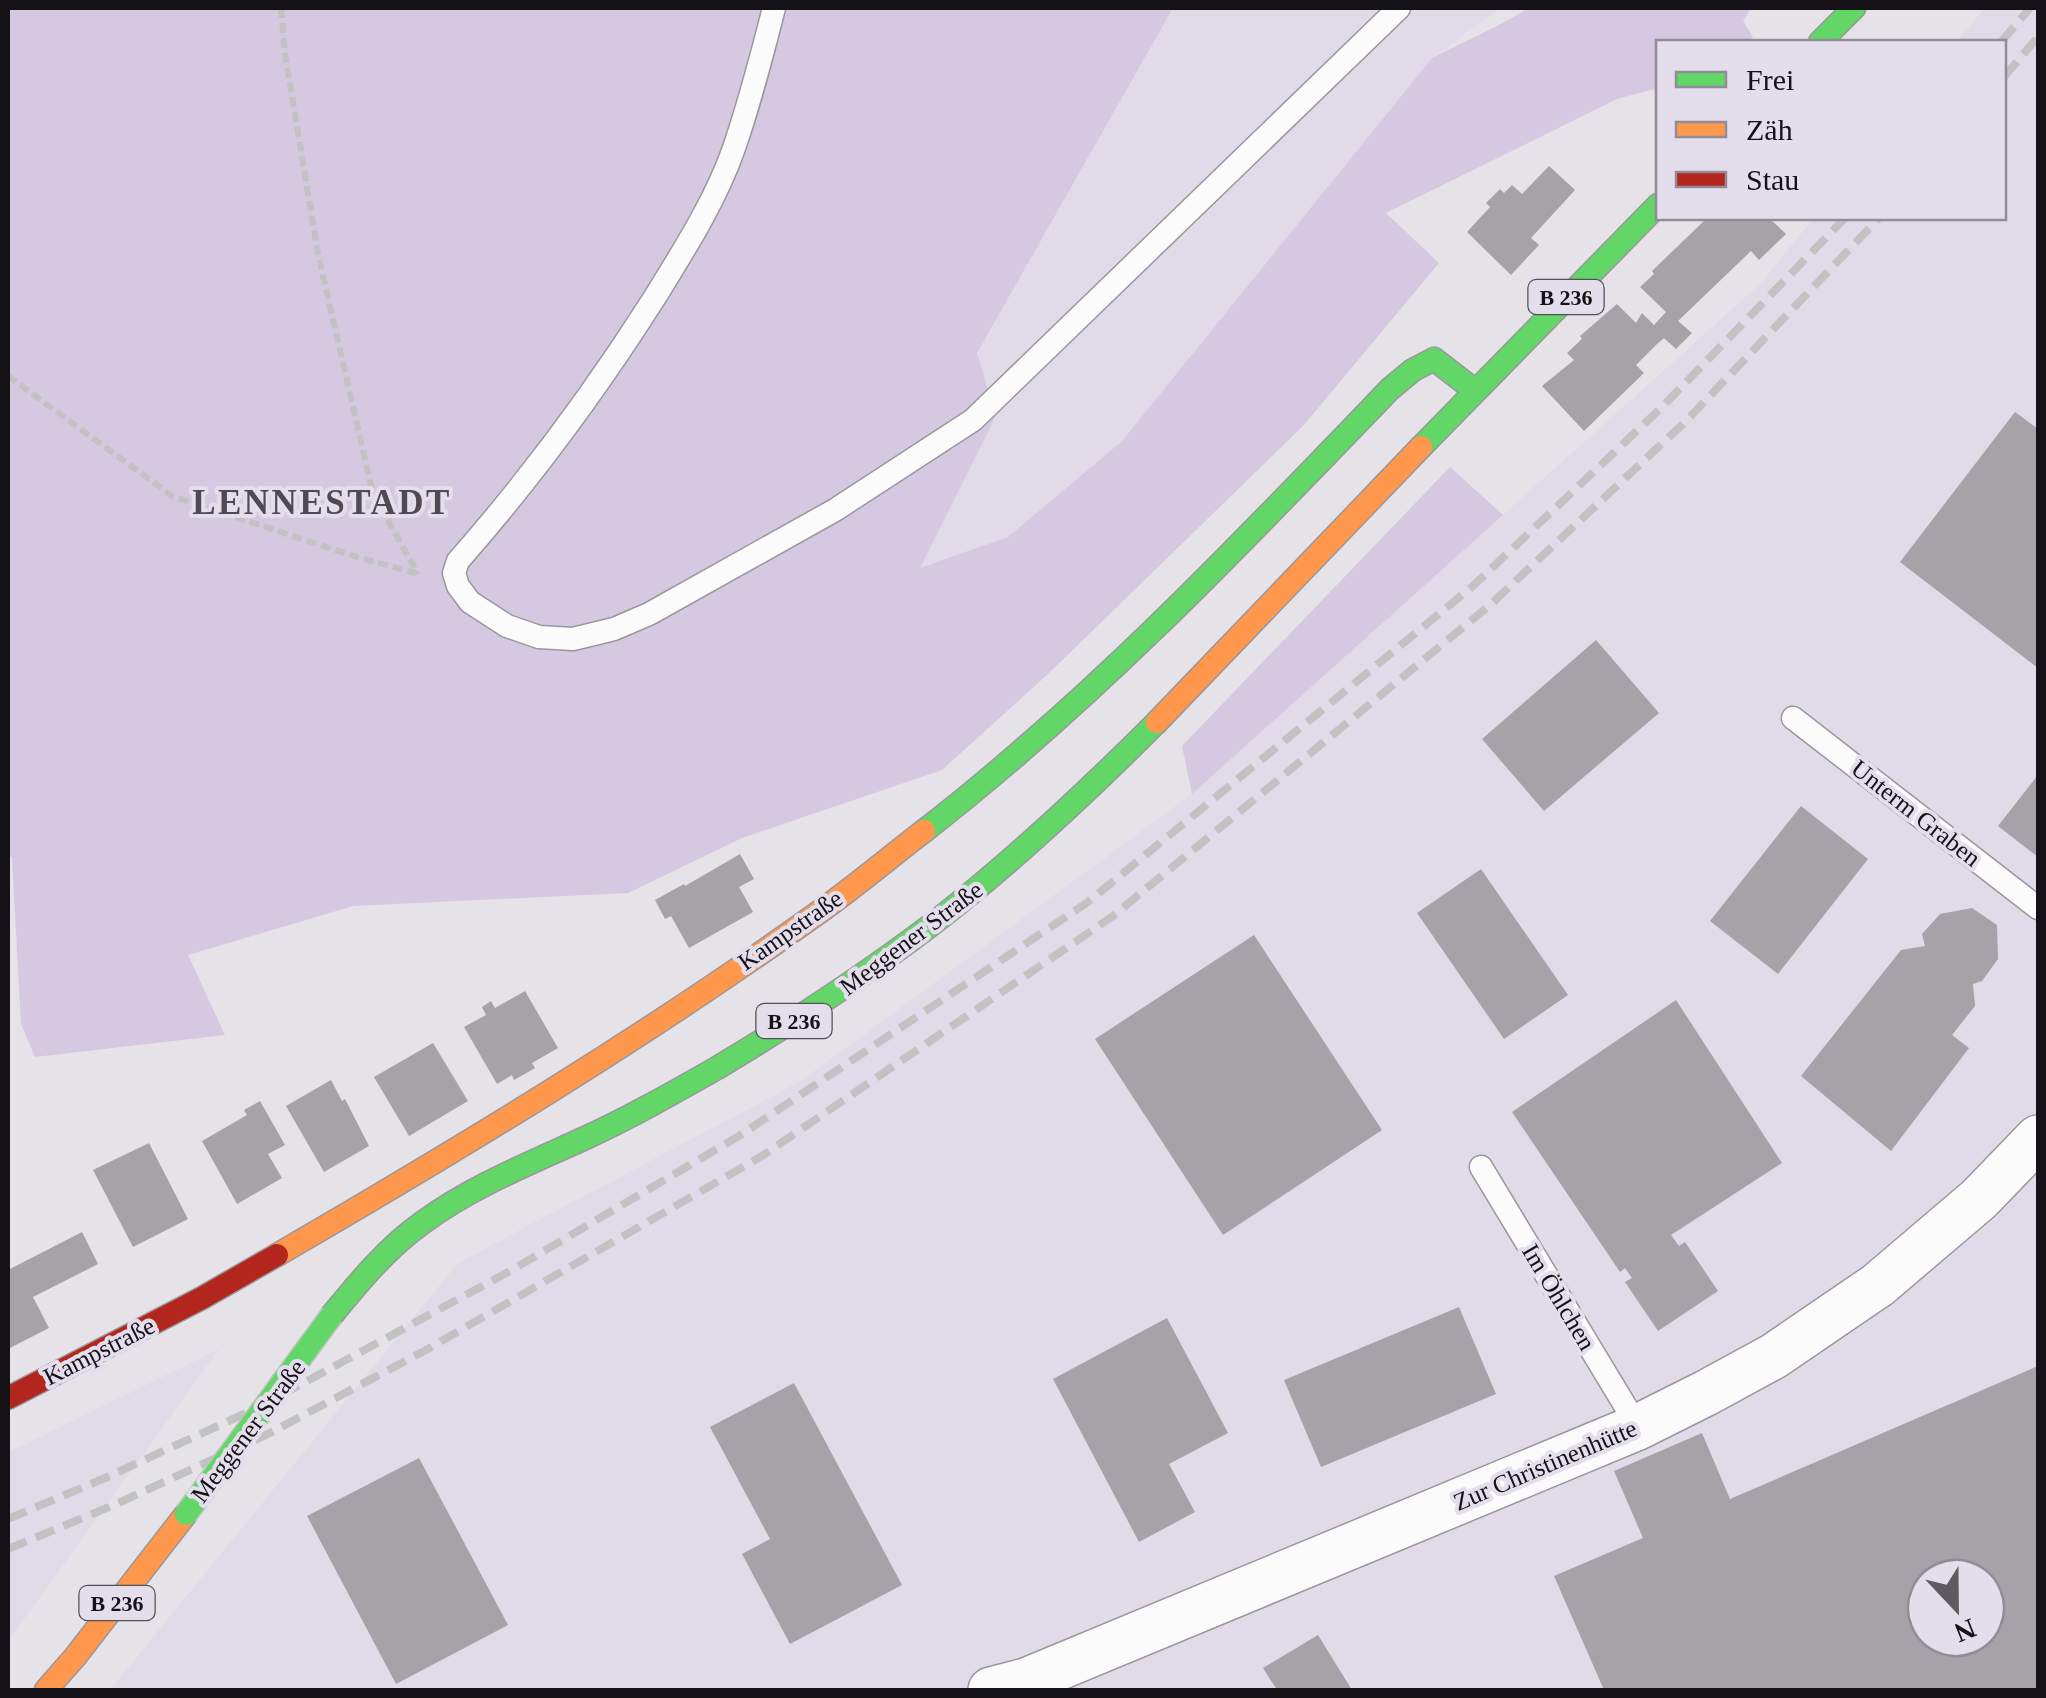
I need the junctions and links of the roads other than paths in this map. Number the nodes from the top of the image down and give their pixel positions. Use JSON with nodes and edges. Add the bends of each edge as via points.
{"nodes":[{"id":1,"x":774,"y":8,"type":"edge"},
{"id":2,"x":1398,"y":8,"type":"edge"},
{"id":3,"x":1854,"y":8,"type":"edge"},
{"id":4,"x":1822,"y":40,"type":"edge"},
{"id":5,"x":1656,"y":207,"type":"edge"},
{"id":6,"x":1474,"y":390,"type":"junction"},
{"id":7,"x":1793,"y":718,"type":"dead end"},
{"id":8,"x":2038,"y":908,"type":"edge"},
{"id":9,"x":2038,"y":1138,"type":"edge"},
{"id":10,"x":1481,"y":1168,"type":"dead end"},
{"id":11,"x":8,"y":1398,"type":"edge"},
{"id":12,"x":1638,"y":1427,"type":"junction"},
{"id":13,"x":46,"y":1690,"type":"edge"},
{"id":14,"x":991,"y":1690,"type":"edge"}],
"edges":[{"from":1,"to":2,"type":"lane","via":[[733,150],[691,239],[616,359],[526,482],[458,560],[458,586],[507,626],[573,639],[614,630],[835,510],[973,420]]},
{"from":3,"to":4,"type":"main road"},
{"from":5,"to":6,"type":"main road","name":"Meggener Straße","number":"B 236"},
{"from":6,"to":11,"type":"main road","name":"Kampstraße","via":[[1434,360],[1413,370],[1071,706],[837,898],[682,1006],[358,1208]]},
{"from":6,"to":13,"type":"main road","name":"Meggener Straße","number":"B 236","bridge":true,"via":[[1202,676],[990,878],[857,980],[744,1052],[631,1116],[468,1194],[423,1222],[370,1269]]},
{"from":7,"to":8,"type":"lane","name":"Unterm Graben"},
{"from":9,"to":12,"type":"street","name":"Zur Christinenhütte","via":[[1979,1200],[1878,1285],[1774,1356]]},
{"from":10,"to":12,"type":"lane","name":"Im Öhlchen"},
{"from":12,"to":14,"type":"street","name":"Zur Christinenhütte"}]}
